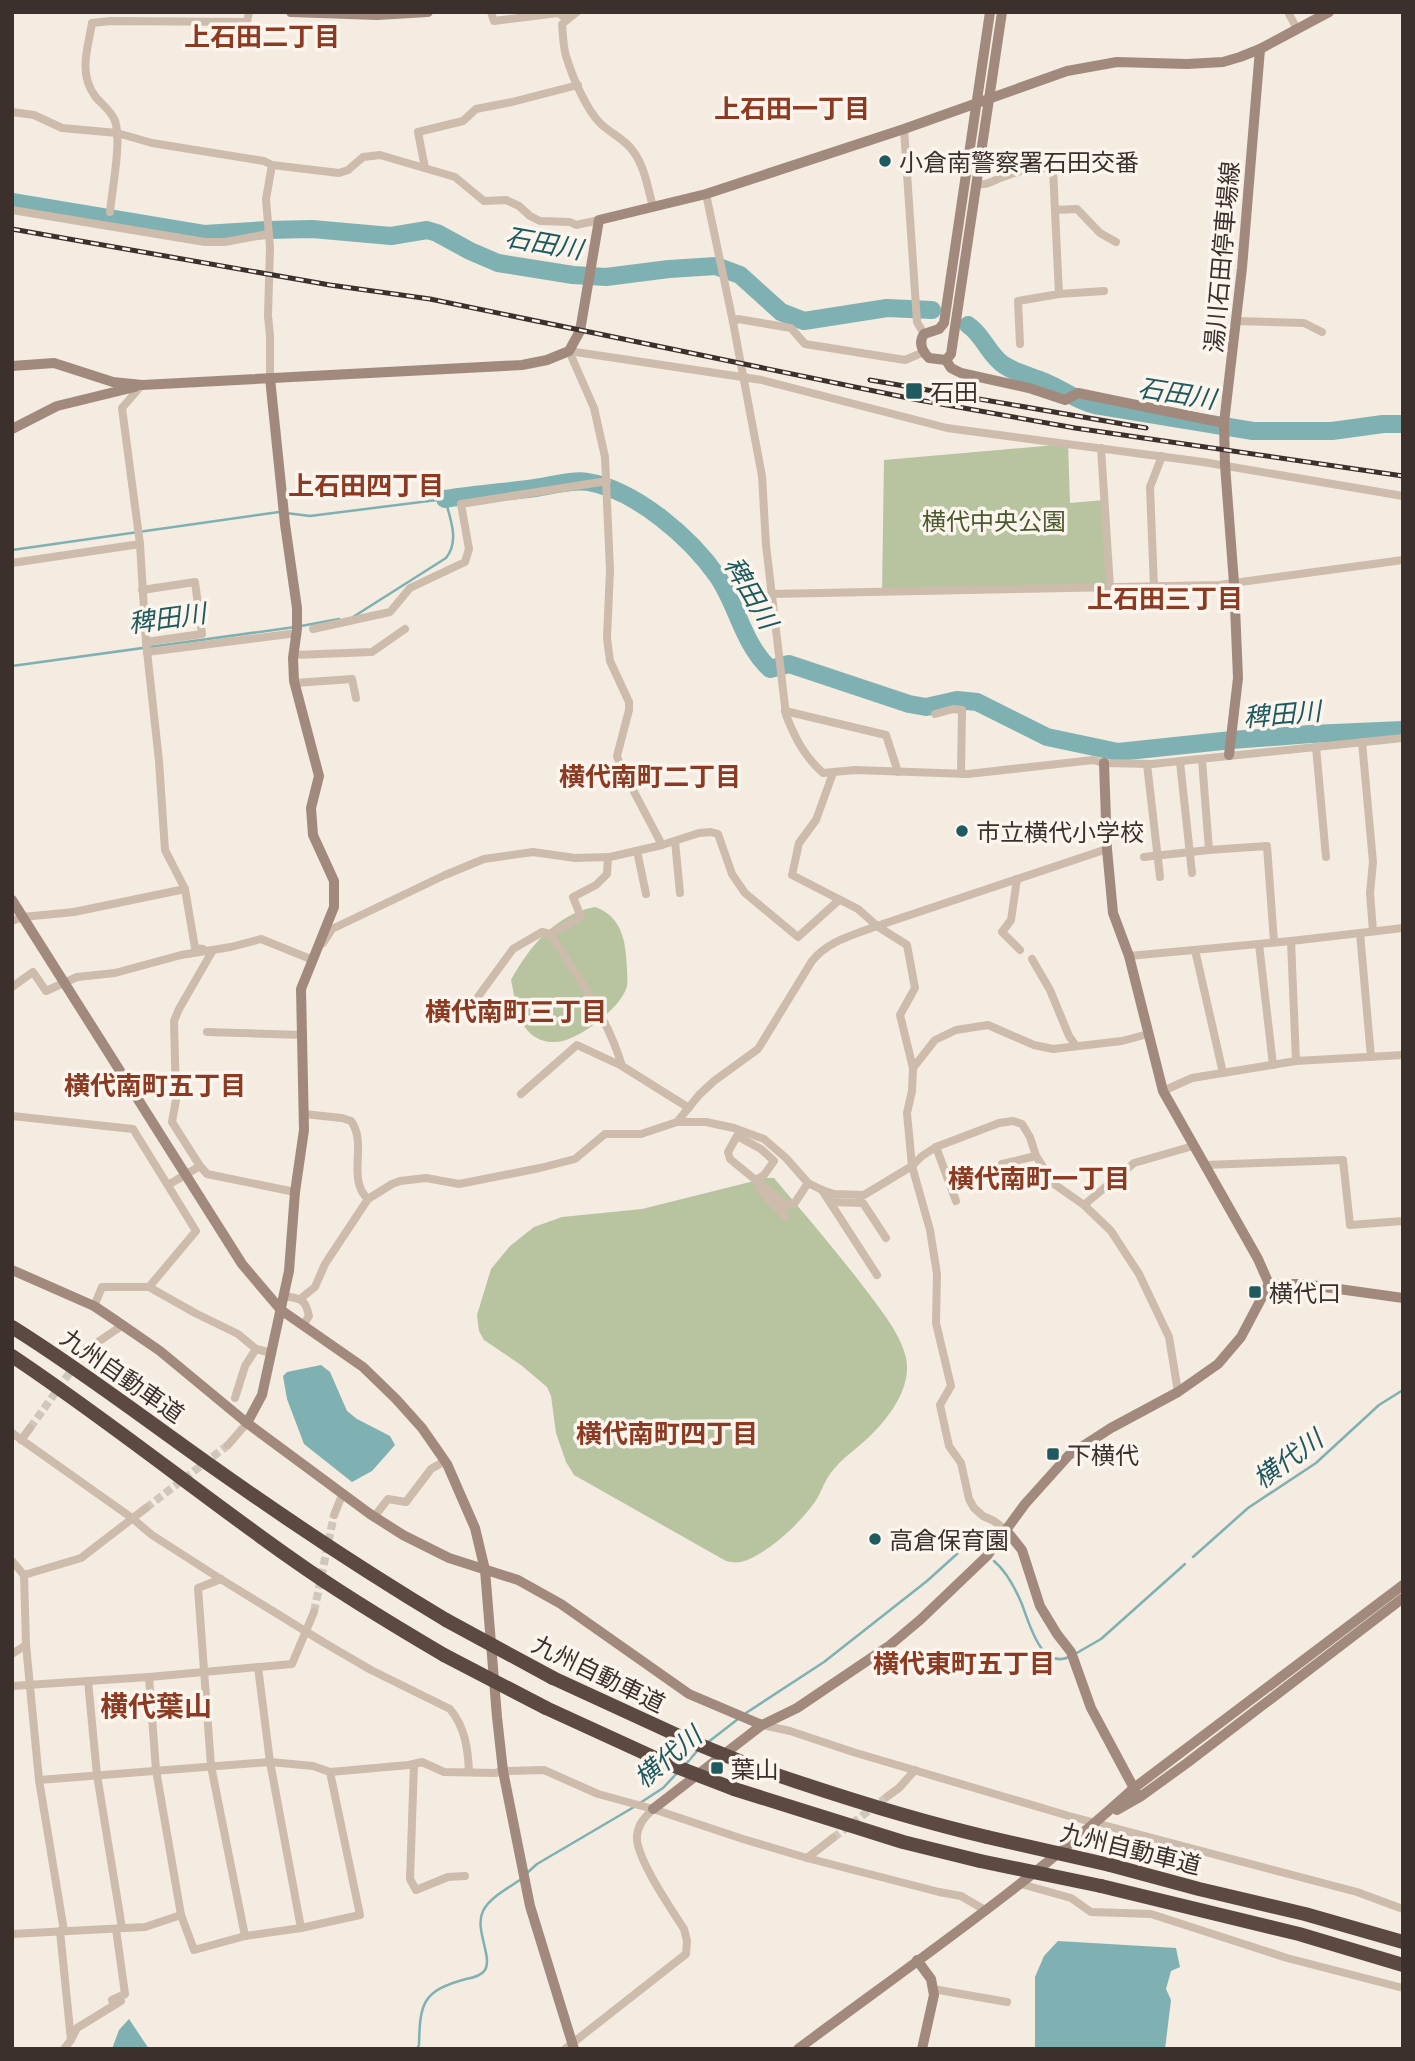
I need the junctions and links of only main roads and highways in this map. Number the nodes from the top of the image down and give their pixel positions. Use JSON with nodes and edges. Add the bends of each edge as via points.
{"nodes":[{"id":1,"x":12,"y":1327,"type":"edge"},
{"id":2,"x":12,"y":1356,"type":"edge"},
{"id":3,"x":1403,"y":1942,"type":"edge"},
{"id":4,"x":1403,"y":1965,"type":"edge"}],
"edges":[{"from":1,"to":3,"type":"highway","name":"九州自動車道","bridge":true,"via":[[382,1582],[553,1678],[690,1741],[909,1818],[1306,1914]]},
{"from":2,"to":4,"type":"highway","name":"九州自動車道","bridge":true,"via":[[374,1614],[546,1708],[664,1762],[903,1842],[1300,1934]]}]}
